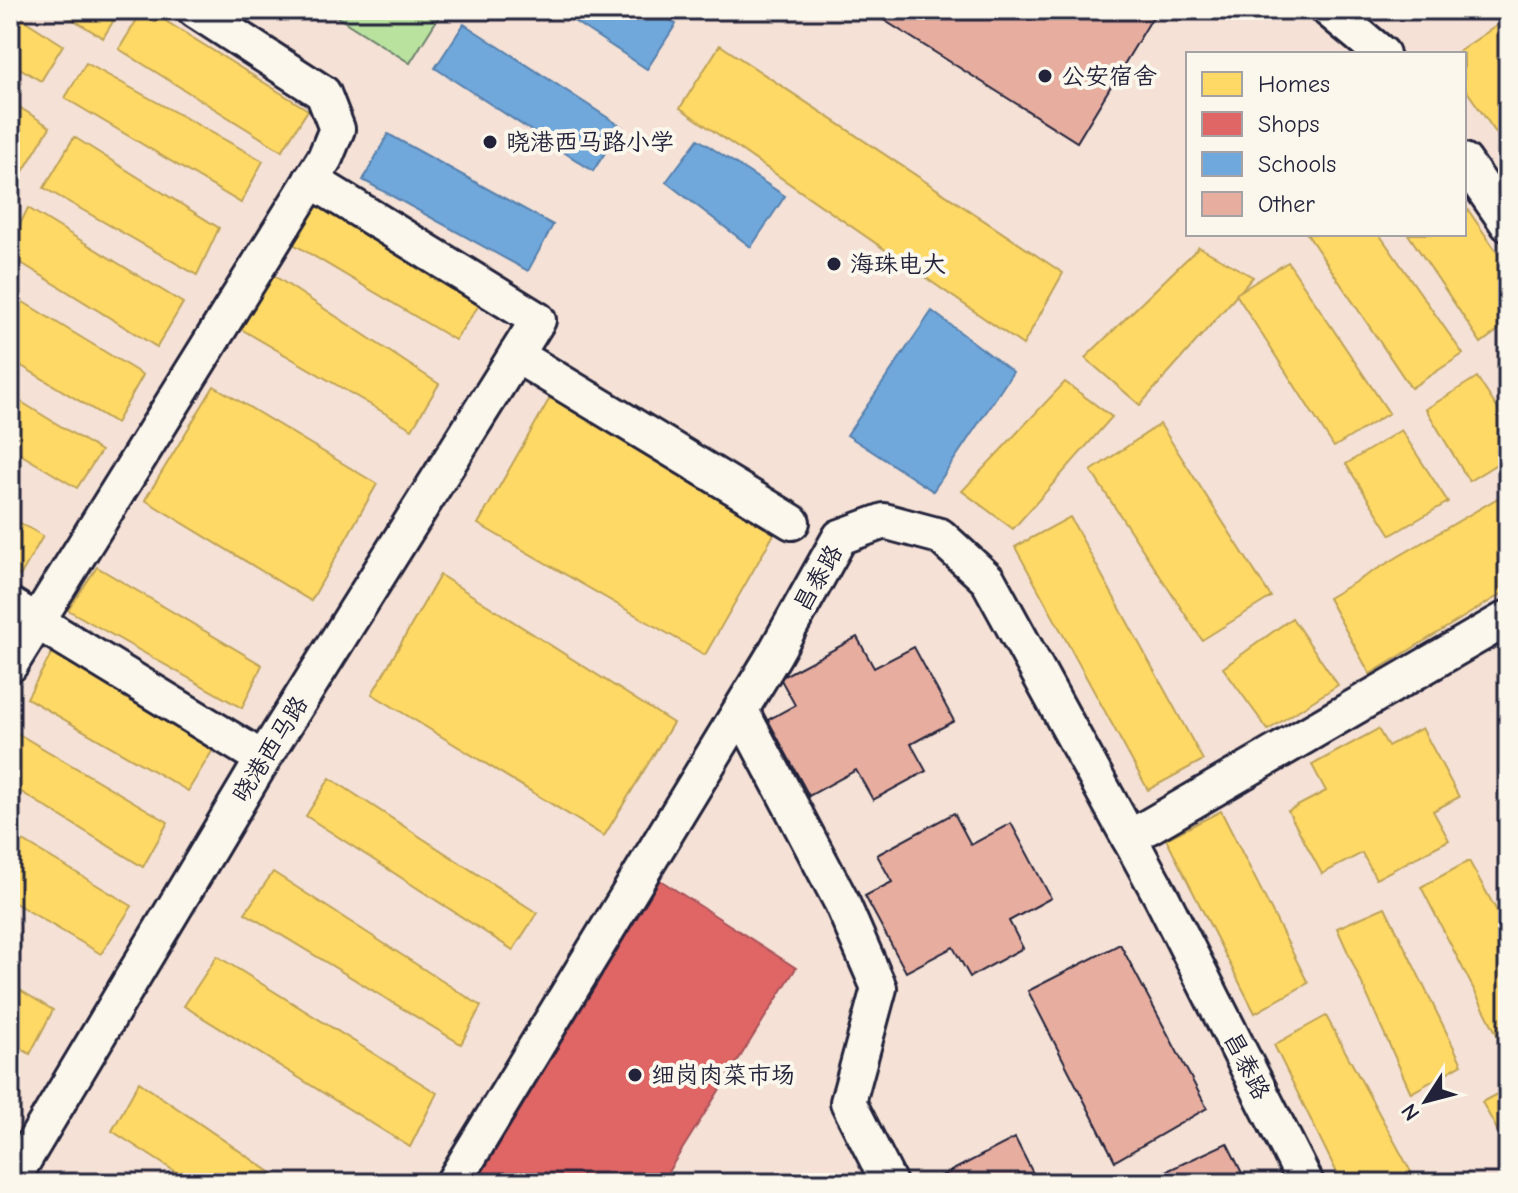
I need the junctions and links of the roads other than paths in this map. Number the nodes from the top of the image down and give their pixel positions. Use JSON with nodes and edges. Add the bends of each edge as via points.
{"nodes":[{"id":1,"x":195,"y":10,"type":"edge"},
{"id":2,"x":1329,"y":10,"type":"edge"},
{"id":3,"x":1380,"y":52,"type":"edge"},
{"id":4,"x":1466,"y":164,"type":"edge"},
{"id":5,"x":311,"y":180,"type":"junction"},
{"id":6,"x":1508,"y":224,"type":"edge"},
{"id":7,"x":516,"y":355,"type":"junction"},
{"id":8,"x":792,"y":522,"type":"dead end"},
{"id":9,"x":23,"y":612,"type":"edge"},
{"id":10,"x":1508,"y":618,"type":"edge"},
{"id":11,"x":10,"y":665,"type":"edge"},
{"id":12,"x":741,"y":711,"type":"junction"},
{"id":13,"x":263,"y":759,"type":"junction"},
{"id":14,"x":1129,"y":838,"type":"junction"},
{"id":15,"x":879,"y":1179,"type":"edge"},
{"id":16,"x":10,"y":1183,"type":"edge"},
{"id":17,"x":453,"y":1183,"type":"edge"},
{"id":18,"x":1306,"y":1183,"type":"edge"}],
"edges":[{"from":1,"to":5,"type":"street","via":[[323,93],[337,129]]},
{"from":2,"to":3,"type":"street"},
{"from":4,"to":6,"type":"street"},
{"from":5,"to":7,"type":"street","name":"晓港西马路","via":[[538,320]]},
{"from":5,"to":9,"type":"street"},
{"from":7,"to":8,"type":"street"},
{"from":7,"to":13,"type":"street","name":"晓港西马路"},
{"from":9,"to":11,"type":"street"},
{"from":9,"to":13,"type":"street"},
{"from":10,"to":14,"type":"street"},
{"from":12,"to":14,"type":"street","name":"昌泰路","via":[[840,537],[884,521],[940,536],[988,580]]},
{"from":12,"to":15,"type":"street","via":[[842,903],[879,988],[848,1102]]},
{"from":12,"to":17,"type":"street","name":"昌泰路"},
{"from":13,"to":16,"type":"street","name":"晓港西马路"},
{"from":14,"to":18,"type":"street","name":"昌泰路"}]}
